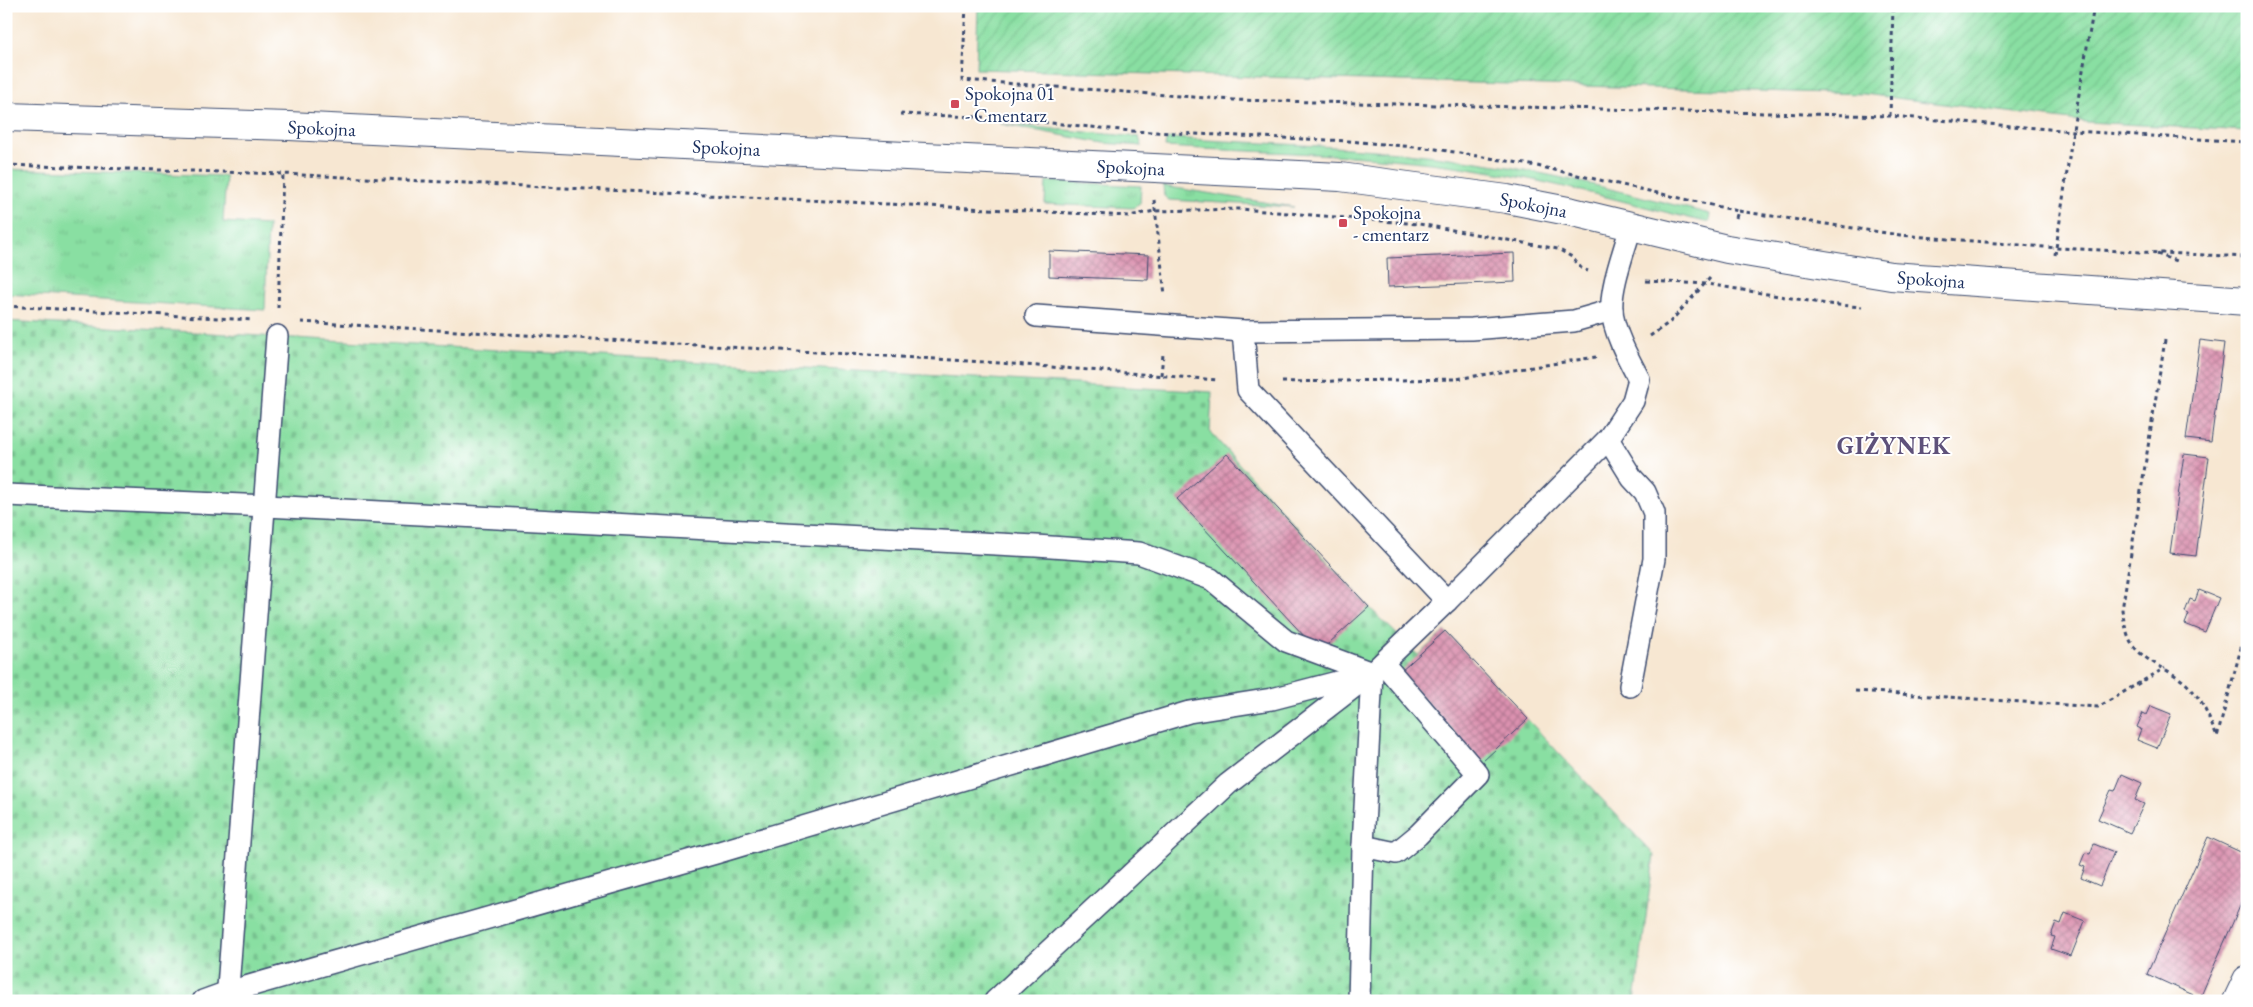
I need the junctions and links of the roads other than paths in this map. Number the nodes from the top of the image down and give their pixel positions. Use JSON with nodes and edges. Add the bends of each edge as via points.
{"nodes":[{"id":1,"x":6,"y":117,"type":"edge"},
{"id":2,"x":1631,"y":226,"type":"junction"},
{"id":3,"x":2247,"y":301,"type":"edge"},
{"id":4,"x":1612,"y":310,"type":"junction"},
{"id":5,"x":1036,"y":316,"type":"dead end"},
{"id":6,"x":1243,"y":331,"type":"junction"},
{"id":7,"x":277,"y":336,"type":"road end"},
{"id":8,"x":1608,"y":439,"type":"junction"},
{"id":9,"x":6,"y":495,"type":"edge"},
{"id":10,"x":266,"y":506,"type":"junction"},
{"id":11,"x":1447,"y":601,"type":"junction"},
{"id":12,"x":1378,"y":668,"type":"junction"},
{"id":13,"x":1630,"y":686,"type":"dead end"},
{"id":14,"x":1363,"y":846,"type":"junction"},
{"id":15,"x":2247,"y":980,"type":"edge"},
{"id":16,"x":227,"y":996,"type":"edge"},
{"id":17,"x":203,"y":1001,"type":"edge"},
{"id":18,"x":994,"y":1001,"type":"edge"},
{"id":19,"x":1359,"y":1001,"type":"edge"},
{"id":20,"x":2237,"y":1001,"type":"edge"}],
"edges":[{"from":1,"to":2,"type":"street","name":"Spokojna","via":[[309,126],[1340,177],[1507,199]]},
{"from":2,"to":3,"type":"street","name":"Spokojna","via":[[1726,249],[1891,276]]},
{"from":2,"to":4,"type":"lane","via":[[1616,279]]},
{"from":4,"to":6,"type":"lane","via":[[1574,321],[1472,329]]},
{"from":4,"to":8,"type":"lane","via":[[1625,352],[1639,378],[1633,401]]},
{"from":5,"to":6,"type":"lane"},
{"from":6,"to":11,"type":"lane","via":[[1248,390]]},
{"from":7,"to":10,"type":"lane"},
{"from":8,"to":11,"type":"lane"},
{"from":8,"to":13,"type":"lane","via":[[1632,478],[1645,492],[1654,514],[1654,559]]},
{"from":9,"to":10,"type":"lane"},
{"from":10,"to":12,"type":"lane","via":[[1139,553],[1210,579],[1286,641]]},
{"from":10,"to":16,"type":"lane"},
{"from":11,"to":12,"type":"lane"},
{"from":12,"to":14,"type":"lane"},
{"from":12,"to":14,"type":"lane","via":[[1478,774],[1396,853]]},
{"from":12,"to":16,"type":"lane","via":[[1272,699],[1189,712]]},
{"from":12,"to":18,"type":"lane","via":[[1228,784]]},
{"from":14,"to":19,"type":"lane"},
{"from":15,"to":20,"type":"street"},
{"from":16,"to":17,"type":"lane"}]}
